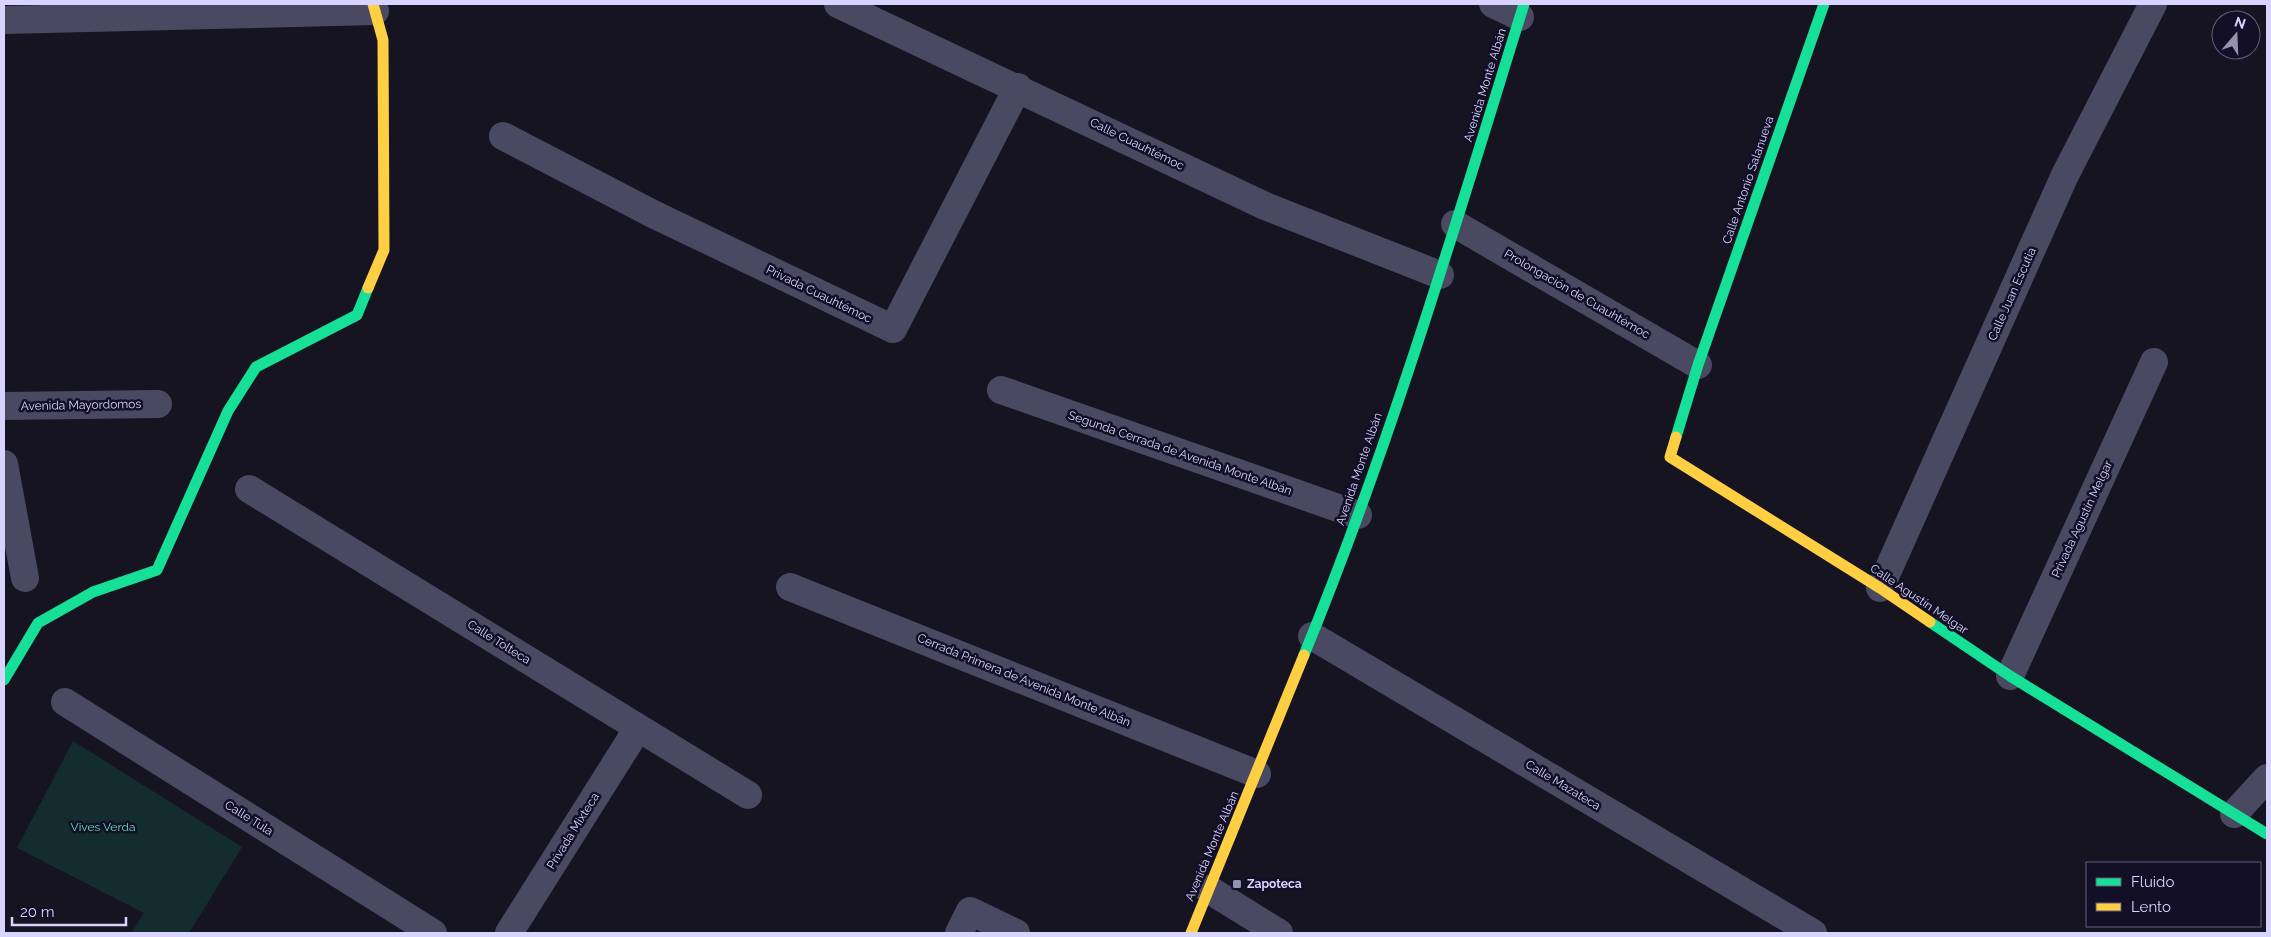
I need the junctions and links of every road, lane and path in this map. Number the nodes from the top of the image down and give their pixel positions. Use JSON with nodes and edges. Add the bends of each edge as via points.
{"nodes":[{"id":1,"x":838,"y":4,"type":"edge"},
{"id":2,"x":1493,"y":4,"type":"edge"},
{"id":3,"x":1824,"y":4,"type":"edge"},
{"id":4,"x":2153,"y":4,"type":"edge"},
{"id":5,"x":374,"y":8,"type":"edge"},
{"id":6,"x":1522,"y":10,"type":"edge"},
{"id":7,"x":4,"y":20,"type":"edge"},
{"id":8,"x":1018,"y":87,"type":"junction"},
{"id":9,"x":503,"y":136,"type":"dead end"},
{"id":10,"x":1455,"y":224,"type":"junction"},
{"id":11,"x":1440,"y":275,"type":"junction"},
{"id":12,"x":2154,"y":362,"type":"dead end"},
{"id":13,"x":1698,"y":365,"type":"junction"},
{"id":14,"x":1001,"y":390,"type":"dead end"},
{"id":15,"x":158,"y":404,"type":"dead end"},
{"id":16,"x":4,"y":406,"type":"edge"},
{"id":17,"x":4,"y":464,"type":"edge"},
{"id":18,"x":249,"y":489,"type":"dead end"},
{"id":19,"x":1358,"y":515,"type":"junction"},
{"id":20,"x":25,"y":578,"type":"dead end"},
{"id":21,"x":790,"y":587,"type":"dead end"},
{"id":22,"x":1880,"y":588,"type":"junction"},
{"id":23,"x":1312,"y":636,"type":"junction"},
{"id":24,"x":2010,"y":676,"type":"junction"},
{"id":25,"x":4,"y":680,"type":"edge"},
{"id":26,"x":65,"y":702,"type":"dead end"},
{"id":27,"x":638,"y":728,"type":"junction"},
{"id":28,"x":1257,"y":774,"type":"junction"},
{"id":29,"x":2267,"y":778,"type":"edge"},
{"id":30,"x":748,"y":795,"type":"dead end"},
{"id":31,"x":2234,"y":814,"type":"junction"},
{"id":32,"x":2267,"y":834,"type":"edge"},
{"id":33,"x":1208,"y":889,"type":"junction"},
{"id":34,"x":964,"y":922,"type":"edge"},
{"id":35,"x":433,"y":933,"type":"edge"},
{"id":36,"x":509,"y":933,"type":"edge"},
{"id":37,"x":1016,"y":933,"type":"edge"},
{"id":38,"x":1191,"y":933,"type":"edge"},
{"id":39,"x":1279,"y":933,"type":"edge"},
{"id":40,"x":1813,"y":933,"type":"edge"}],
"edges":[{"from":1,"to":8,"type":"street","name":"Calle Cuauhtémoc"},
{"from":2,"to":6,"type":"street"},
{"from":3,"to":13,"type":"street","name":"Calle Antonio Salanueva"},
{"from":4,"to":22,"type":"street","name":"Calle Juan Escutia","via":[[2065,175]]},
{"from":5,"to":7,"type":"street"},
{"from":5,"to":25,"type":"street","via":[[383,40],[384,250],[357,315],[256,367],[228,411],[208,452],[157,570],[93,592],[38,624]]},
{"from":6,"to":10,"type":"street","name":"Avenida Monte Albán"},
{"from":8,"to":9,"type":"street","name":"Privada Cuauhtémoc","via":[[893,329],[653,214]]},
{"from":8,"to":11,"type":"street","name":"Calle Cuauhtémoc","via":[[1265,206]]},
{"from":10,"to":11,"type":"street","name":"Avenida Monte Albán"},
{"from":10,"to":13,"type":"street","name":"Prolongación de Cuauhtémoc"},
{"from":11,"to":19,"type":"street","name":"Avenida Monte Albán"},
{"from":12,"to":24,"type":"street","name":"Privada Agustín Melgar"},
{"from":13,"to":22,"type":"street","name":"Calle Agustín Melgar","via":[[1670,457]]},
{"from":14,"to":19,"type":"street","name":"Segunda Cerrada de Avenida Monte Albán"},
{"from":15,"to":16,"type":"street","name":"Avenida Mayordomos"},
{"from":17,"to":20,"type":"street"},
{"from":18,"to":27,"type":"street","name":"Calle Tolteca"},
{"from":19,"to":23,"type":"street","name":"Avenida Monte Albán"},
{"from":21,"to":28,"type":"street","name":"Cerrada Primera de Avenida Monte Albán"},
{"from":22,"to":24,"type":"street","name":"Calle Agustín Melgar"},
{"from":23,"to":28,"type":"street","name":"Avenida Monte Albán"},
{"from":23,"to":40,"type":"street","name":"Calle Mazateca"},
{"from":24,"to":31,"type":"street","name":"Calle Agustín Melgar"},
{"from":26,"to":35,"type":"street","name":"Calle Tula"},
{"from":27,"to":30,"type":"street","name":"Calle Tolteca"},
{"from":27,"to":36,"type":"street","name":"Privada Mixteca"},
{"from":28,"to":33,"type":"street","name":"Avenida Monte Albán"},
{"from":29,"to":31,"type":"street"},
{"from":31,"to":32,"type":"street","name":"Calle Agustín Melgar"},
{"from":33,"to":38,"type":"street","name":"Avenida Monte Albán"},
{"from":33,"to":39,"type":"street"},
{"from":34,"to":37,"type":"street"}]}
